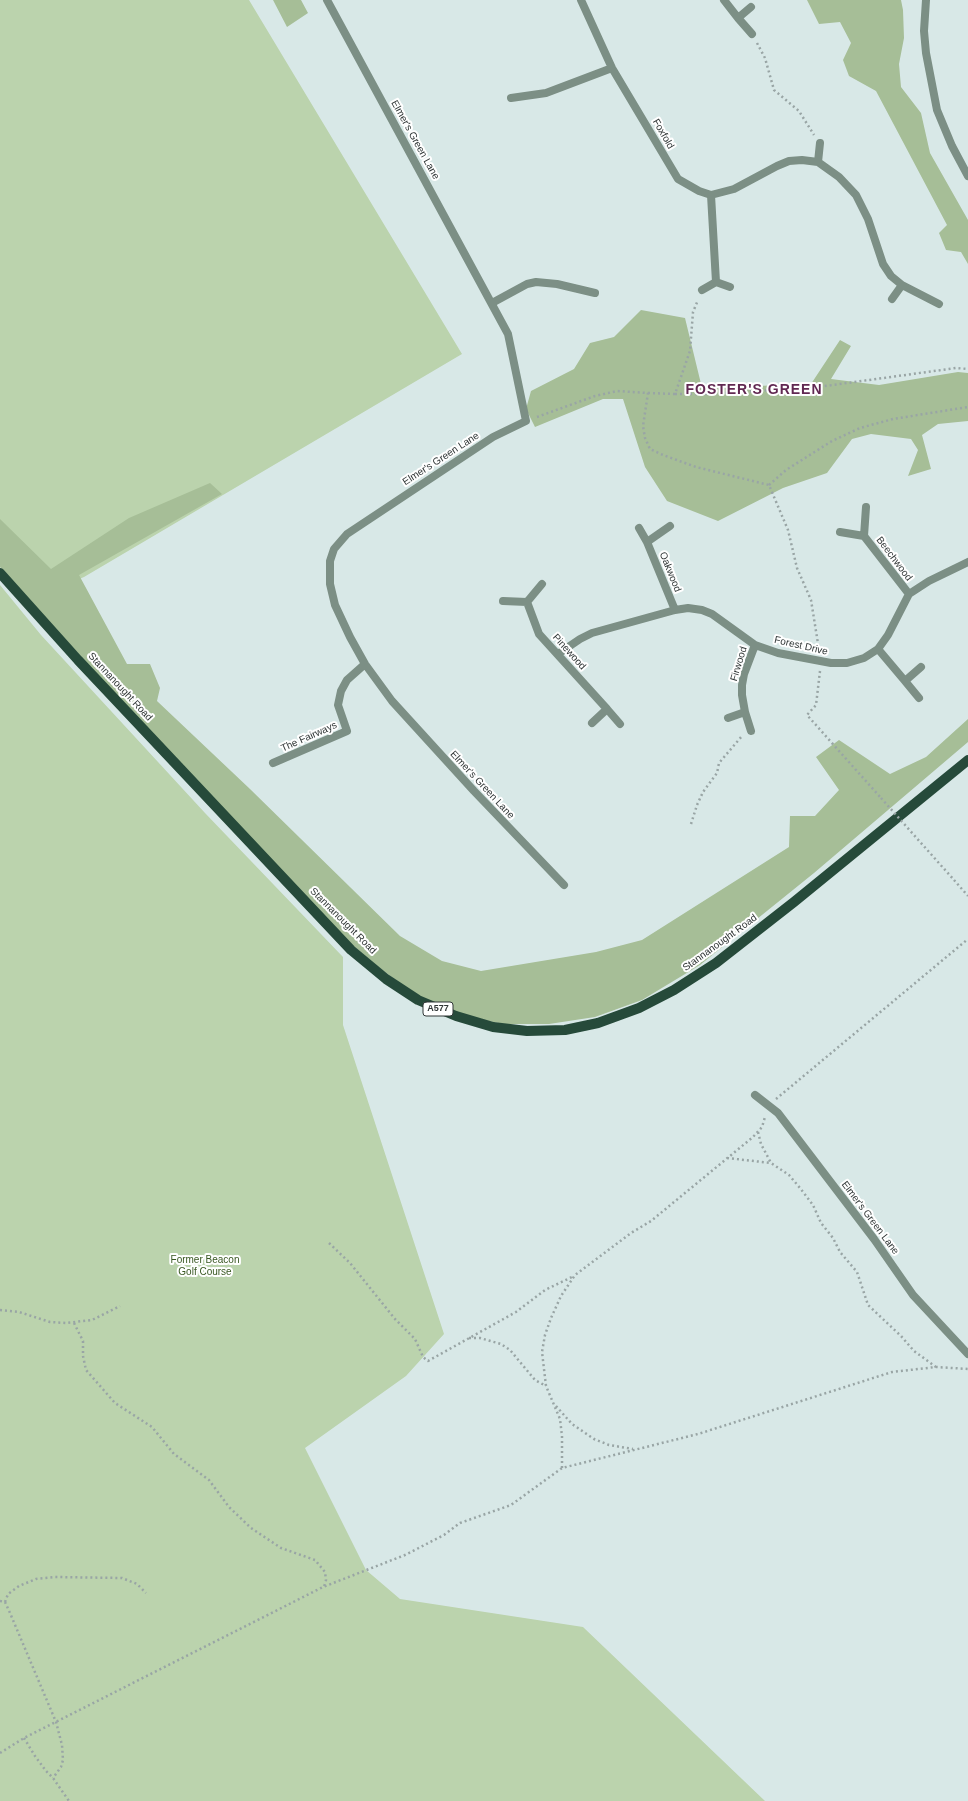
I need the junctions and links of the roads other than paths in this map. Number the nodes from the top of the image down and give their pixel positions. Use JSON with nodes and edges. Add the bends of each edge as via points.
{"nodes":[{"id":1,"x":327,"y":0,"type":"edge"},
{"id":2,"x":581,"y":0,"type":"edge"},
{"id":3,"x":724,"y":0,"type":"edge"},
{"id":4,"x":925,"y":1,"type":"edge"},
{"id":5,"x":751,"y":6,"type":"dead end"},
{"id":6,"x":738,"y":18,"type":"junction"},
{"id":7,"x":752,"y":34,"type":"road end"},
{"id":8,"x":612,"y":68,"type":"junction"},
{"id":9,"x":511,"y":98,"type":"dead end"},
{"id":10,"x":820,"y":143,"type":"road end"},
{"id":11,"x":818,"y":162,"type":"junction"},
{"id":12,"x":968,"y":176,"type":"edge"},
{"id":13,"x":711,"y":195,"type":"junction"},
{"id":14,"x":716,"y":282,"type":"junction"},
{"id":15,"x":902,"y":285,"type":"junction"},
{"id":16,"x":730,"y":287,"type":"dead end"},
{"id":17,"x":702,"y":290,"type":"road end"},
{"id":18,"x":595,"y":293,"type":"dead end"},
{"id":19,"x":892,"y":299,"type":"dead end"},
{"id":20,"x":492,"y":303,"type":"junction"},
{"id":21,"x":939,"y":304,"type":"dead end"},
{"id":22,"x":866,"y":507,"type":"dead end"},
{"id":23,"x":670,"y":526,"type":"dead end"},
{"id":24,"x":639,"y":528,"type":"dead end"},
{"id":25,"x":840,"y":532,"type":"dead end"},
{"id":26,"x":864,"y":536,"type":"junction"},
{"id":27,"x":646,"y":542,"type":"junction"},
{"id":28,"x":968,"y":562,"type":"edge"},
{"id":29,"x":0,"y":573,"type":"edge"},
{"id":30,"x":542,"y":584,"type":"dead end"},
{"id":31,"x":909,"y":594,"type":"junction"},
{"id":32,"x":503,"y":601,"type":"dead end"},
{"id":33,"x":527,"y":602,"type":"junction"},
{"id":34,"x":674,"y":610,"type":"junction"},
{"id":35,"x":755,"y":645,"type":"junction"},
{"id":36,"x":878,"y":649,"type":"junction"},
{"id":37,"x":558,"y":654,"type":"junction"},
{"id":38,"x":365,"y":664,"type":"junction"},
{"id":39,"x":921,"y":667,"type":"dead end"},
{"id":40,"x":904,"y":681,"type":"junction"},
{"id":41,"x":919,"y":698,"type":"dead end"},
{"id":42,"x":607,"y":709,"type":"junction"},
{"id":43,"x":745,"y":712,"type":"junction"},
{"id":44,"x":728,"y":718,"type":"dead end"},
{"id":45,"x":592,"y":724,"type":"dead end"},
{"id":46,"x":620,"y":724,"type":"dead end"},
{"id":47,"x":751,"y":731,"type":"road end"},
{"id":48,"x":968,"y":760,"type":"edge"},
{"id":49,"x":273,"y":764,"type":"dead end"},
{"id":50,"x":564,"y":885,"type":"dead end"},
{"id":51,"x":755,"y":1095,"type":"dead end"},
{"id":52,"x":968,"y":1354,"type":"edge"}],
"edges":[{"from":1,"to":20,"type":"street","name":"Elmer's Green Lane"},
{"from":2,"to":8,"type":"street","name":"Foxfold"},
{"from":3,"to":6,"type":"street"},
{"from":4,"to":12,"type":"street","via":[[926,53],[937,110]]},
{"from":5,"to":6,"type":"street"},
{"from":6,"to":7,"type":"street"},
{"from":8,"to":9,"type":"street","via":[[546,93]]},
{"from":8,"to":13,"type":"street","name":"Foxfold","via":[[678,179]]},
{"from":10,"to":11,"type":"street"},
{"from":11,"to":13,"type":"street","via":[[789,161],[734,189]]},
{"from":11,"to":15,"type":"street","via":[[839,177],[856,195],[868,219],[883,264],[891,276]]},
{"from":13,"to":14,"type":"street"},
{"from":14,"to":16,"type":"street"},
{"from":14,"to":17,"type":"street"},
{"from":15,"to":19,"type":"street"},
{"from":15,"to":21,"type":"street"},
{"from":18,"to":20,"type":"street","via":[[536,282],[527,284]]},
{"from":20,"to":38,"type":"street","name":"Elmer's Green Lane","via":[[508,334],[526,420],[493,437],[347,534],[334,549],[329,572],[335,605]]},
{"from":22,"to":26,"type":"street","name":"Beechwood"},
{"from":23,"to":27,"type":"street"},
{"from":24,"to":27,"type":"street","name":"Oakwood"},
{"from":25,"to":26,"type":"street","name":"Beechwood"},
{"from":26,"to":31,"type":"street","name":"Beechwood"},
{"from":27,"to":34,"type":"street","name":"Oakwood"},
{"from":28,"to":31,"type":"street","name":"Forest Drive","via":[[928,581]]},
{"from":29,"to":48,"type":"main road","name":"Stannanought Road","number":"A577","via":[[78,660],[351,950],[386,979],[418,1000],[456,1016],[493,1027],[527,1032],[565,1030],[598,1023],[639,1008],[674,990],[716,964]]},
{"from":30,"to":33,"type":"street"},
{"from":31,"to":36,"type":"street","name":"Forest Drive"},
{"from":32,"to":33,"type":"street"},
{"from":33,"to":37,"type":"street","name":"Pinewood","via":[[539,634]]},
{"from":34,"to":35,"type":"street","name":"Forest Drive","via":[[688,608],[712,614]]},
{"from":34,"to":37,"type":"street","name":"Forest Drive","via":[[592,633]]},
{"from":35,"to":36,"type":"street","name":"Forest Drive","via":[[793,657],[820,662],[848,663],[864,658]]},
{"from":35,"to":43,"type":"street","name":"Firwood","via":[[742,685]]},
{"from":36,"to":40,"type":"street"},
{"from":37,"to":42,"type":"street","name":"Pinewood"},
{"from":38,"to":49,"type":"street","name":"The Fairways","via":[[348,680],[341,691],[338,705],[347,731]]},
{"from":38,"to":50,"type":"street","name":"Elmer's Green Lane","via":[[392,701]]},
{"from":39,"to":40,"type":"street"},
{"from":40,"to":41,"type":"street"},
{"from":42,"to":45,"type":"street"},
{"from":42,"to":46,"type":"street","name":"Pinewood"},
{"from":43,"to":44,"type":"street"},
{"from":43,"to":47,"type":"street","name":"Firwood"},
{"from":51,"to":52,"type":"street","name":"Elmer's Green Lane","via":[[778,1113],[874,1239],[913,1295]]}]}
